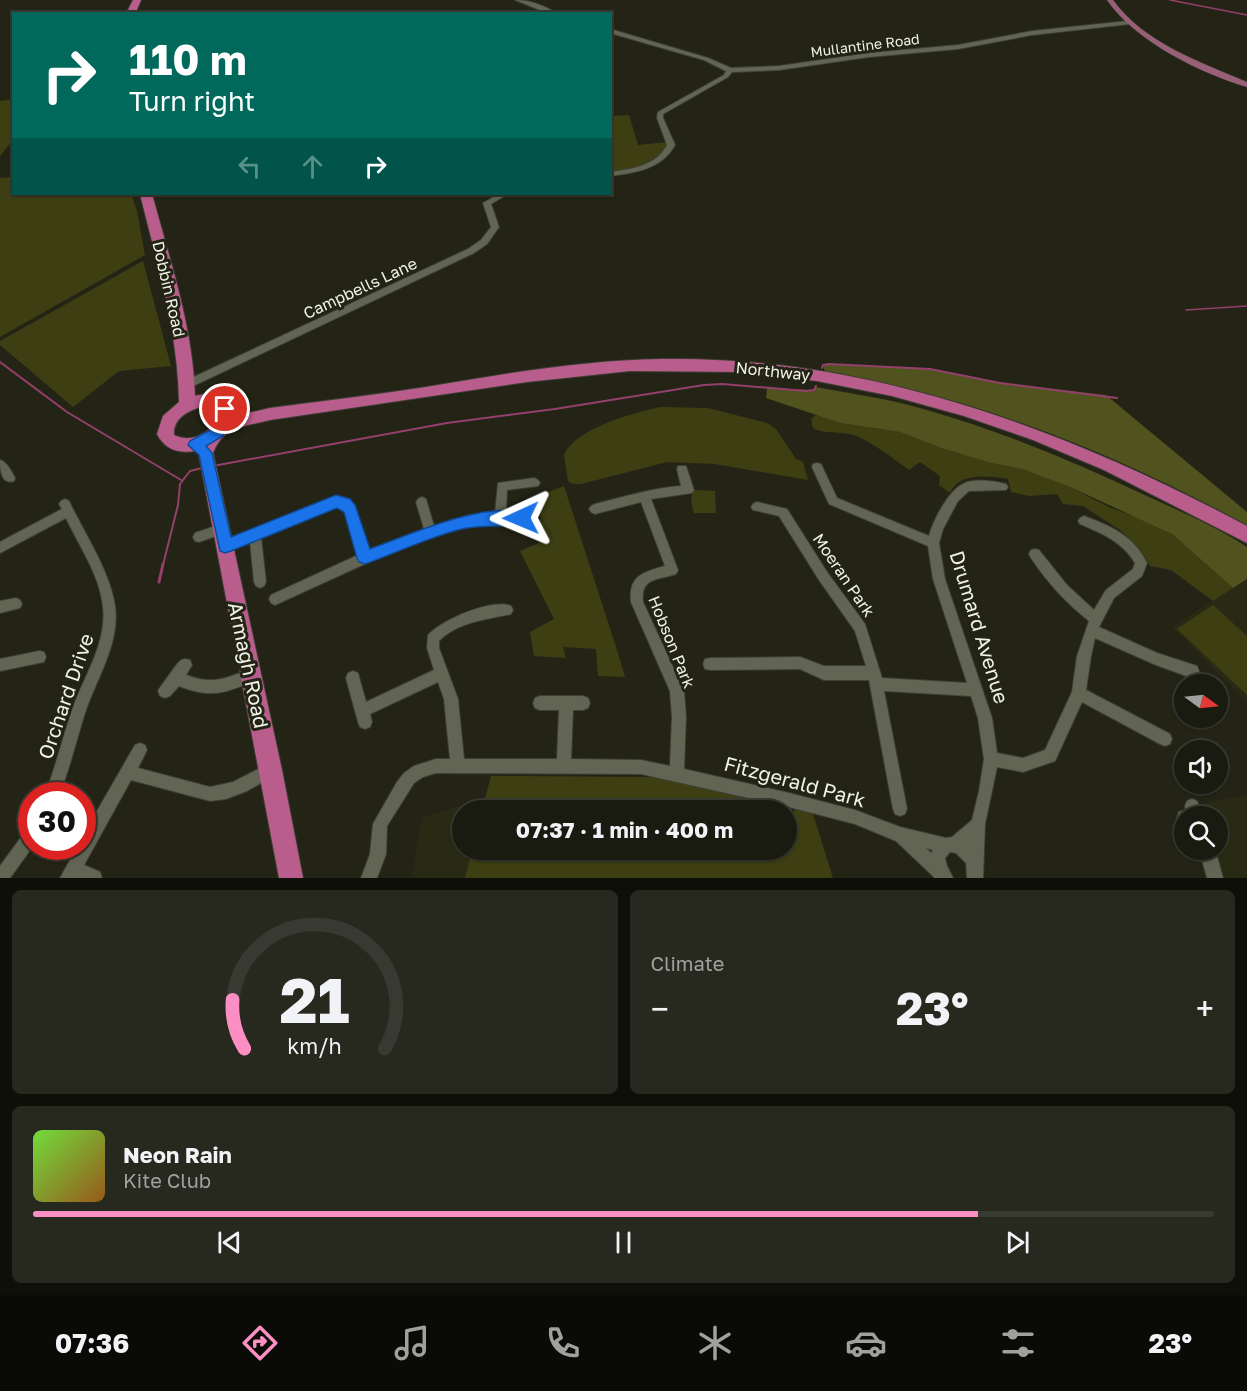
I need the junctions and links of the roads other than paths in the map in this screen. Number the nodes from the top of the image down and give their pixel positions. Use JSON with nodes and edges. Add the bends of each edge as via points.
{"nodes":[{"id":1,"x":518,"y":0,"type":"edge"},
{"id":2,"x":1110,"y":0,"type":"edge"},
{"id":3,"x":552,"y":12,"type":"edge"},
{"id":4,"x":1128,"y":23,"type":"junction"},
{"id":5,"x":612,"y":32,"type":"edge"},
{"id":6,"x":730,"y":70,"type":"junction"},
{"id":7,"x":1247,"y":85,"type":"edge"},
{"id":8,"x":612,"y":174,"type":"edge"},
{"id":9,"x":146,"y":195,"type":"edge"},
{"id":10,"x":502,"y":195,"type":"edge"},
{"id":11,"x":188,"y":384,"type":"junction"},
{"id":12,"x":187,"y":404,"type":"junction"},
{"id":13,"x":220,"y":412,"type":"junction"},
{"id":14,"x":206,"y":454,"type":"junction"},
{"id":15,"x":0,"y":464,"type":"edge"},
{"id":16,"x":817,"y":467,"type":"dead end"},
{"id":17,"x":682,"y":469,"type":"dead end"},
{"id":18,"x":10,"y":478,"type":"dead end"},
{"id":19,"x":534,"y":483,"type":"dead end"},
{"id":20,"x":1002,"y":487,"type":"dead end"},
{"id":21,"x":644,"y":496,"type":"junction"},
{"id":22,"x":422,"y":502,"type":"dead end"},
{"id":23,"x":758,"y":507,"type":"dead end"},
{"id":24,"x":595,"y":509,"type":"dead end"},
{"id":25,"x":500,"y":518,"type":"junction"},
{"id":26,"x":521,"y":518,"type":"dead end"},
{"id":27,"x":1084,"y":521,"type":"dead end"},
{"id":28,"x":430,"y":532,"type":"junction"},
{"id":29,"x":255,"y":535,"type":"junction"},
{"id":30,"x":1247,"y":536,"type":"edge"},
{"id":31,"x":199,"y":537,"type":"dead end"},
{"id":32,"x":223,"y":537,"type":"junction"},
{"id":33,"x":933,"y":543,"type":"junction"},
{"id":34,"x":0,"y":548,"type":"edge"},
{"id":35,"x":1035,"y":554,"type":"dead end"},
{"id":36,"x":365,"y":558,"type":"junction"},
{"id":37,"x":260,"y":582,"type":"dead end"},
{"id":38,"x":275,"y":599,"type":"dead end"},
{"id":39,"x":16,"y":604,"type":"dead end"},
{"id":40,"x":0,"y":607,"type":"edge"},
{"id":41,"x":507,"y":610,"type":"dead end"},
{"id":42,"x":1093,"y":624,"type":"junction"},
{"id":43,"x":39,"y":657,"type":"dead end"},
{"id":44,"x":710,"y":664,"type":"dead end"},
{"id":45,"x":0,"y":665,"type":"edge"},
{"id":46,"x":185,"y":665,"type":"dead end"},
{"id":47,"x":1192,"y":671,"type":"dead end"},
{"id":48,"x":442,"y":673,"type":"junction"},
{"id":49,"x":251,"y":675,"type":"junction"},
{"id":50,"x":177,"y":678,"type":"junction"},
{"id":51,"x":353,"y":678,"type":"dead end"},
{"id":52,"x":875,"y":679,"type":"junction"},
{"id":53,"x":165,"y":690,"type":"dead end"},
{"id":54,"x":977,"y":690,"type":"junction"},
{"id":55,"x":1079,"y":693,"type":"junction"},
{"id":56,"x":540,"y":703,"type":"dead end"},
{"id":57,"x":566,"y":703,"type":"junction"},
{"id":58,"x":583,"y":703,"type":"dead end"},
{"id":59,"x":1165,"y":739,"type":"dead end"},
{"id":60,"x":140,"y":750,"type":"dead end"},
{"id":61,"x":991,"y":759,"type":"junction"},
{"id":62,"x":564,"y":765,"type":"junction"},
{"id":63,"x":458,"y":766,"type":"junction"},
{"id":64,"x":271,"y":770,"type":"junction"},
{"id":65,"x":128,"y":772,"type":"junction"},
{"id":66,"x":676,"y":773,"type":"junction"},
{"id":67,"x":58,"y":782,"type":"edge"},
{"id":68,"x":900,"y":806,"type":"dead end"},
{"id":69,"x":978,"y":824,"type":"junction"},
{"id":70,"x":900,"y":835,"type":"junction"},
{"id":71,"x":950,"y":844,"type":"junction"},
{"id":72,"x":18,"y":854,"type":"edge"},
{"id":73,"x":1210,"y":860,"type":"edge"},
{"id":74,"x":975,"y":871,"type":"edge"},
{"id":75,"x":71,"y":873,"type":"edge"},
{"id":76,"x":943,"y":876,"type":"edge"},
{"id":77,"x":1,"y":878,"type":"edge"},
{"id":78,"x":94,"y":878,"type":"edge"},
{"id":79,"x":291,"y":878,"type":"edge"},
{"id":80,"x":369,"y":878,"type":"edge"},
{"id":81,"x":1215,"y":878,"type":"edge"}],
"edges":[{"from":1,"to":3,"type":"street"},
{"from":2,"to":4,"type":"main road"},
{"from":4,"to":6,"type":"street","name":"Mullantine Road","via":[[958,47],[780,68]]},
{"from":4,"to":7,"type":"main road","via":[[1194,61]]},
{"from":5,"to":6,"type":"street","name":"Mullantine Road","via":[[706,58]]},
{"from":6,"to":8,"type":"street","via":[[726,76],[660,113],[671,145],[668,152],[642,169]]},
{"from":9,"to":11,"type":"highway","name":"Dobbin Road"},
{"from":10,"to":11,"type":"street","name":"Campbells Lane","via":[[487,203],[495,227],[479,247]]},
{"from":11,"to":12,"type":"highway","name":"Dobbin Road"},
{"from":11,"to":13,"type":"highway"},
{"from":12,"to":13,"type":"highway","name":"Northway"},
{"from":12,"to":14,"type":"highway","via":[[169,419],[165,434],[174,444]]},
{"from":13,"to":14,"type":"highway"},
{"from":13,"to":30,"type":"highway","name":"Northway","via":[[270,414],[578,369],[664,364],[782,371],[924,398],[1010,424],[1132,475]]},
{"from":14,"to":32,"type":"highway","name":"Armagh Road"},
{"from":15,"to":18,"type":"street"},
{"from":16,"to":33,"type":"street","via":[[833,501]]},
{"from":17,"to":21,"type":"street","via":[[688,490]]},
{"from":19,"to":25,"type":"street","via":[[502,486]]},
{"from":20,"to":33,"type":"street","name":"Drumard Avenue","via":[[966,487],[954,498]]},
{"from":21,"to":24,"type":"street"},
{"from":21,"to":66,"type":"street","name":"Hobson Park","via":[[672,570],[642,580],[634,591],[677,692]]},
{"from":22,"to":28,"type":"street"},
{"from":23,"to":52,"type":"street","name":"Moeran Park","via":[[783,512],[861,628]]},
{"from":25,"to":26,"type":"street"},
{"from":25,"to":28,"type":"street","via":[[470,520]]},
{"from":27,"to":42,"type":"street","via":[[1128,543],[1140,563],[1138,572],[1110,594]]},
{"from":28,"to":36,"type":"street"},
{"from":29,"to":32,"type":"street"},
{"from":29,"to":36,"type":"street","via":[[336,501],[350,509]]},
{"from":29,"to":37,"type":"street"},
{"from":31,"to":32,"type":"street"},
{"from":32,"to":49,"type":"highway","name":"Armagh Road"},
{"from":33,"to":54,"type":"street","name":"Drumard Avenue","via":[[939,579]]},
{"from":34,"to":67,"type":"street","name":"Orchard Drive","via":[[67,507],[106,591],[111,623],[106,647],[79,709]]},
{"from":35,"to":42,"type":"street"},
{"from":36,"to":38,"type":"street","via":[[299,595]]},
{"from":39,"to":40,"type":"street"},
{"from":41,"to":48,"type":"street","via":[[491,610],[435,635],[432,644]]},
{"from":42,"to":47,"type":"street","via":[[1156,659]]},
{"from":42,"to":55,"type":"street"},
{"from":43,"to":45,"type":"street"},
{"from":44,"to":52,"type":"street","via":[[800,663],[824,673]]},
{"from":46,"to":50,"type":"street"},
{"from":48,"to":51,"type":"street","via":[[363,716]]},
{"from":48,"to":63,"type":"street","via":[[451,699]]},
{"from":49,"to":50,"type":"street","via":[[209,689]]},
{"from":49,"to":64,"type":"highway","name":"Armagh Road"},
{"from":50,"to":53,"type":"street"},
{"from":52,"to":54,"type":"street"},
{"from":52,"to":68,"type":"street","name":"Moeran Park"},
{"from":54,"to":61,"type":"street","name":"Drumard Avenue"},
{"from":55,"to":59,"type":"street"},
{"from":55,"to":61,"type":"street","via":[[1050,756],[1023,765]]},
{"from":56,"to":57,"type":"street"},
{"from":57,"to":58,"type":"street"},
{"from":57,"to":62,"type":"street"},
{"from":60,"to":65,"type":"street"},
{"from":61,"to":69,"type":"street","name":"Drumard Avenue"},
{"from":62,"to":63,"type":"street","name":"Fitzgerald Park"},
{"from":62,"to":66,"type":"street","name":"Fitzgerald Park","via":[[634,766]]},
{"from":63,"to":80,"type":"street","name":"Fitzgerald Park","via":[[436,766],[409,778],[380,824],[378,854]]},
{"from":64,"to":65,"type":"street","via":[[234,789],[210,794]]},
{"from":64,"to":79,"type":"highway","name":"Armagh Road"},
{"from":65,"to":75,"type":"street"},
{"from":66,"to":70,"type":"street","name":"Fitzgerald Park","via":[[855,817]]},
{"from":69,"to":71,"type":"street"},
{"from":69,"to":74,"type":"street","name":"Drumard Avenue"},
{"from":70,"to":71,"type":"street","name":"Fitzgerald Park"},
{"from":70,"to":76,"type":"street","name":"Fitzgerald Park"},
{"from":71,"to":74,"type":"street","via":[[967,851]]},
{"from":71,"to":76,"type":"street","via":[[938,853]]},
{"from":72,"to":77,"type":"street"},
{"from":73,"to":81,"type":"street"},
{"from":75,"to":78,"type":"street"}]}
